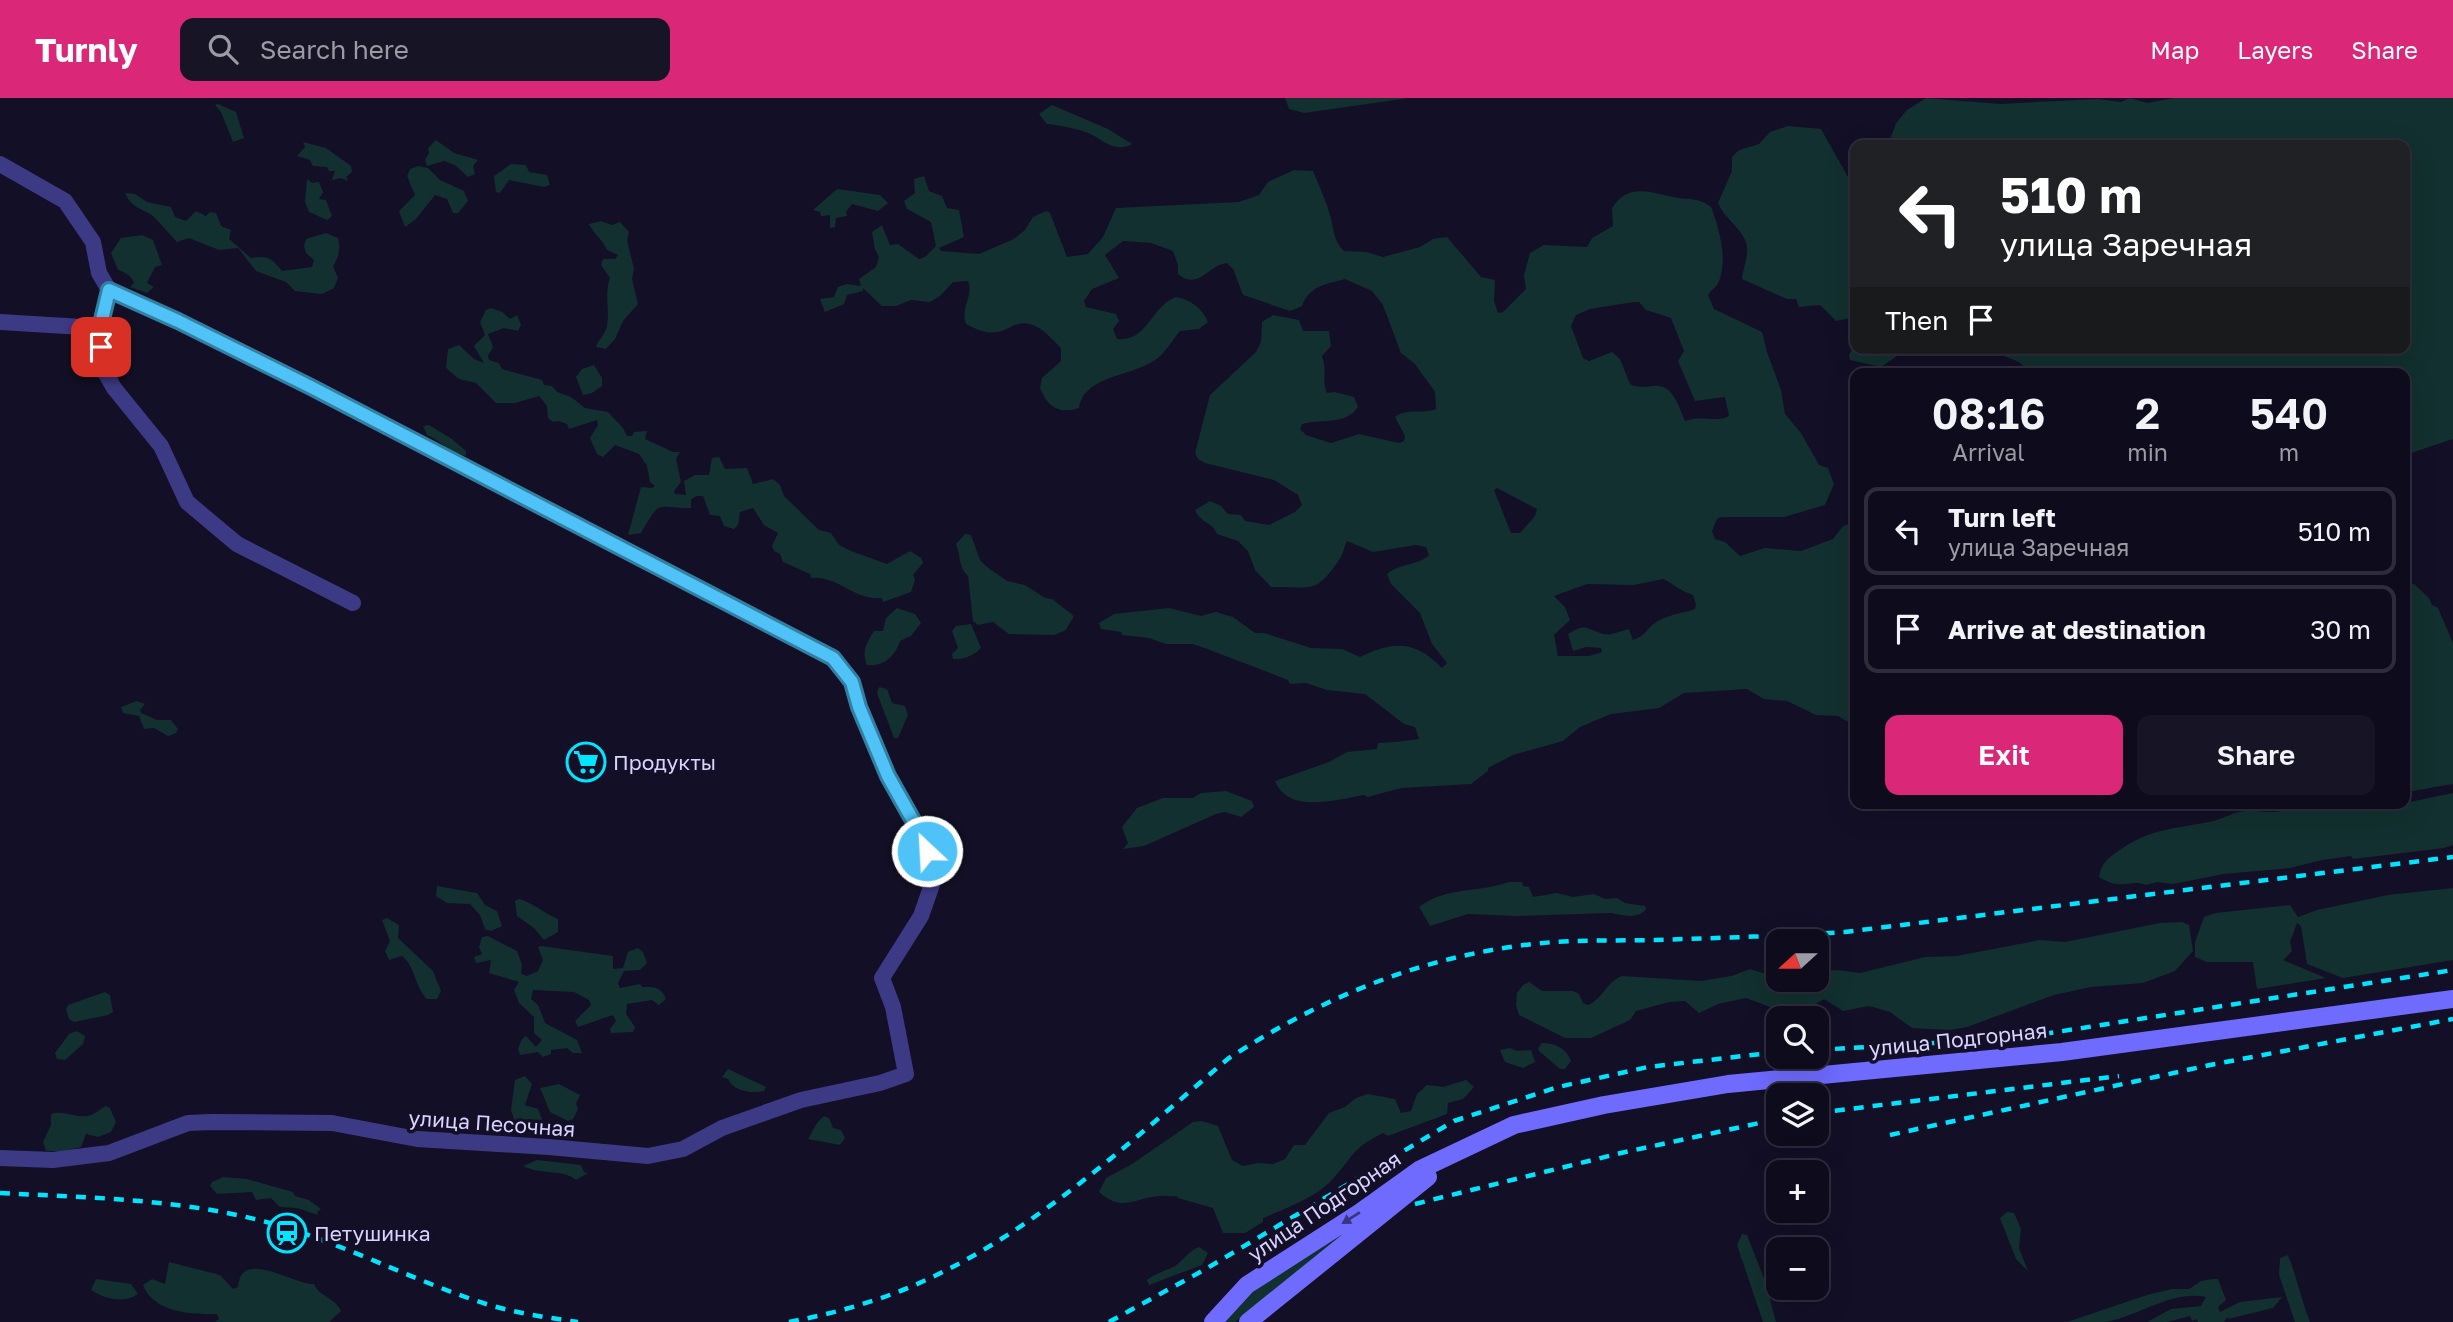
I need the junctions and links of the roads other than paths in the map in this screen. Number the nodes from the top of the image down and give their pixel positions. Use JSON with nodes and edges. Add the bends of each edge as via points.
{"nodes":[{"id":1,"x":0,"y":164,"type":"edge"},
{"id":2,"x":109,"y":290,"type":"junction"},
{"id":3,"x":0,"y":322,"type":"edge"},
{"id":4,"x":100,"y":328,"type":"junction"},
{"id":5,"x":353,"y":603,"type":"dead end"},
{"id":6,"x":2453,"y":999,"type":"edge"},
{"id":7,"x":1472,"y":1144,"type":"junction"},
{"id":8,"x":0,"y":1158,"type":"edge"},
{"id":9,"x":1213,"y":1322,"type":"edge"},
{"id":10,"x":1248,"y":1322,"type":"edge"}],
"edges":[{"from":1,"to":2,"type":"street","via":[[65,201],[93,242],[99,273]]},
{"from":2,"to":4,"type":"street"},
{"from":2,"to":8,"type":"street","name":"улица Песочная","via":[[309,386],[833,658],[852,682],[888,776],[936,873],[920,916],[882,978],[893,1007],[905,1074],[801,1100],[722,1128],[683,1149],[648,1156],[417,1139],[332,1123],[211,1122],[188,1123],[109,1153],[54,1160]]},
{"from":3,"to":4,"type":"street"},
{"from":4,"to":5,"type":"street","via":[[102,367],[161,446],[187,502],[237,544]]},
{"from":6,"to":7,"type":"main road","name":"улица Подгорная","via":[[2062,1052],[1728,1084],[1514,1125]]},
{"from":7,"to":9,"type":"main road","name":"улица Подгорная","one_way":true,"via":[[1419,1170],[1267,1271],[1247,1285]]},
{"from":7,"to":10,"type":"main road","name":"улица Подгорная"}]}
